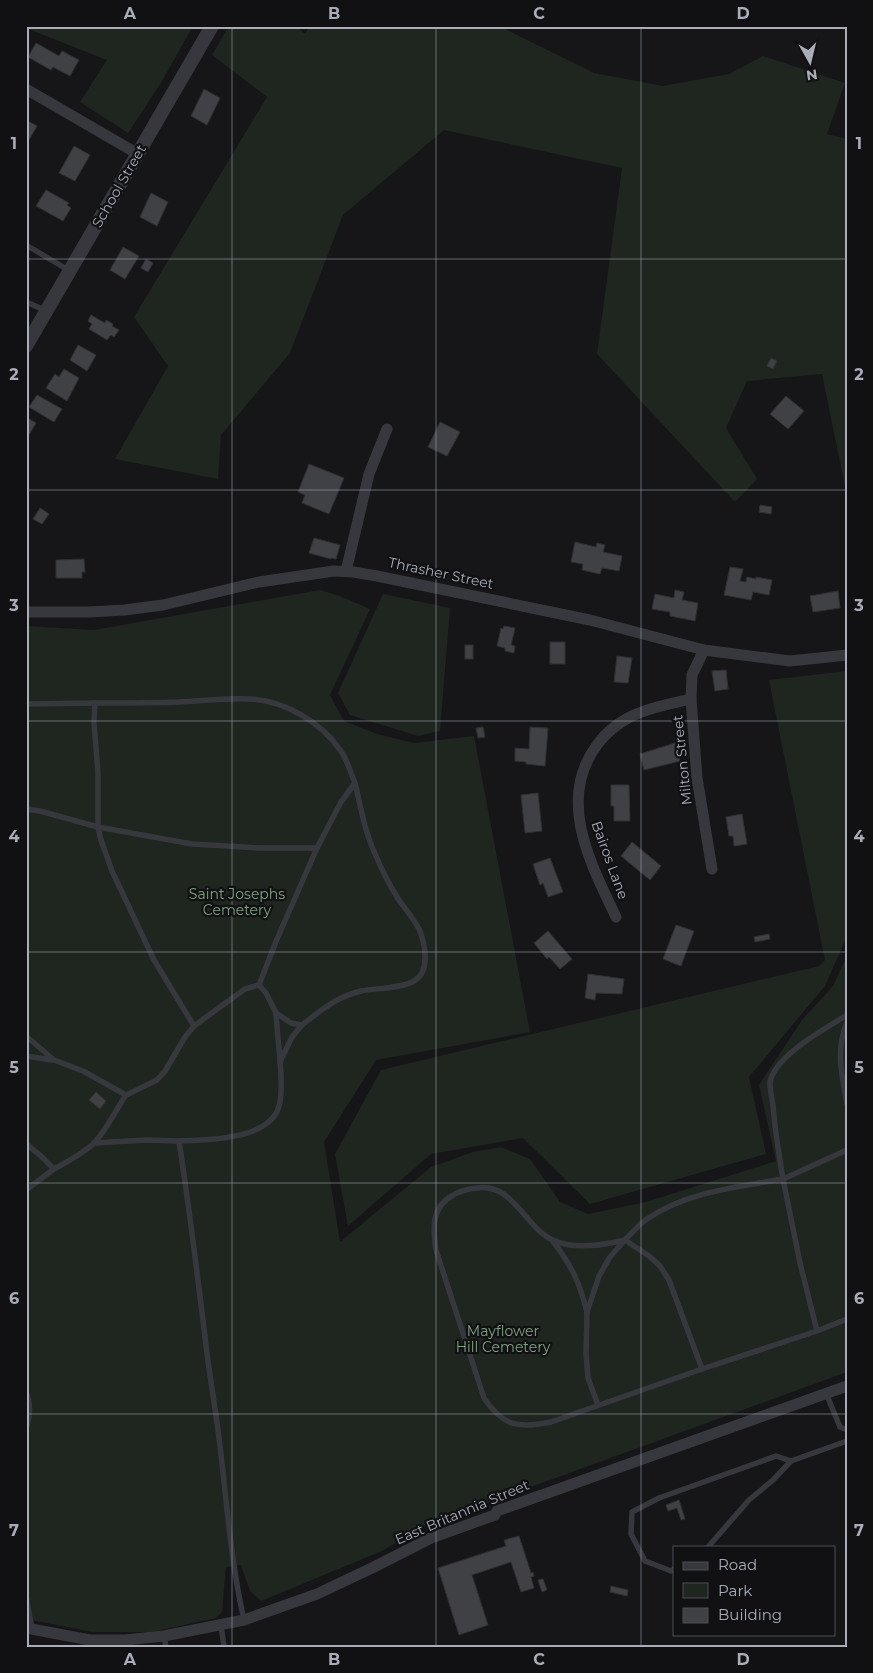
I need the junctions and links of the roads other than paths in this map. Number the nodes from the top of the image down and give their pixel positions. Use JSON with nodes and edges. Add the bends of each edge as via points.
{"nodes":[{"id":1,"x":212,"y":26,"type":"edge"},
{"id":2,"x":26,"y":90,"type":"edge"},
{"id":3,"x":138,"y":154,"type":"junction"},
{"id":4,"x":26,"y":245,"type":"edge"},
{"id":5,"x":70,"y":271,"type":"junction"},
{"id":6,"x":26,"y":302,"type":"edge"},
{"id":7,"x":47,"y":310,"type":"junction"},
{"id":8,"x":26,"y":346,"type":"edge"},
{"id":9,"x":387,"y":429,"type":"dead end"},
{"id":10,"x":346,"y":571,"type":"junction"},
{"id":11,"x":26,"y":612,"type":"edge"},
{"id":12,"x":704,"y":650,"type":"junction"},
{"id":13,"x":847,"y":655,"type":"edge"},
{"id":14,"x":691,"y":699,"type":"junction"},
{"id":15,"x":95,"y":702,"type":"junction"},
{"id":16,"x":26,"y":704,"type":"edge"},
{"id":17,"x":354,"y":783,"type":"junction"},
{"id":18,"x":26,"y":810,"type":"edge"},
{"id":19,"x":98,"y":827,"type":"junction"},
{"id":20,"x":317,"y":848,"type":"junction"},
{"id":21,"x":712,"y":869,"type":"dead end"},
{"id":22,"x":616,"y":917,"type":"dead end"},
{"id":23,"x":259,"y":985,"type":"junction"},
{"id":24,"x":276,"y":1013,"type":"junction"},
{"id":25,"x":847,"y":1015,"type":"edge"},
{"id":26,"x":847,"y":1022,"type":"edge"},
{"id":27,"x":302,"y":1025,"type":"junction"},
{"id":28,"x":194,"y":1026,"type":"junction"},
{"id":29,"x":26,"y":1036,"type":"edge"},
{"id":30,"x":26,"y":1056,"type":"edge"},
{"id":31,"x":54,"y":1060,"type":"junction"},
{"id":32,"x":280,"y":1064,"type":"junction"},
{"id":33,"x":126,"y":1095,"type":"junction"},
{"id":34,"x":847,"y":1104,"type":"edge"},
{"id":35,"x":179,"y":1141,"type":"junction"},
{"id":36,"x":94,"y":1143,"type":"junction"},
{"id":37,"x":26,"y":1144,"type":"edge"},
{"id":38,"x":847,"y":1150,"type":"edge"},
{"id":39,"x":54,"y":1169,"type":"junction"},
{"id":40,"x":783,"y":1179,"type":"junction"},
{"id":41,"x":26,"y":1190,"type":"edge"},
{"id":42,"x":552,"y":1240,"type":"junction"},
{"id":43,"x":624,"y":1240,"type":"junction"},
{"id":44,"x":587,"y":1312,"type":"junction"},
{"id":45,"x":847,"y":1320,"type":"edge"},
{"id":46,"x":817,"y":1331,"type":"junction"},
{"id":47,"x":702,"y":1368,"type":"junction"},
{"id":48,"x":847,"y":1386,"type":"edge"},
{"id":49,"x":26,"y":1392,"type":"edge"},
{"id":50,"x":826,"y":1393,"type":"junction"},
{"id":51,"x":598,"y":1406,"type":"junction"},
{"id":52,"x":26,"y":1428,"type":"edge"},
{"id":53,"x":847,"y":1430,"type":"edge"},
{"id":54,"x":847,"y":1441,"type":"edge"},
{"id":55,"x":791,"y":1461,"type":"junction"},
{"id":56,"x":709,"y":1546,"type":"edge"},
{"id":57,"x":673,"y":1570,"type":"edge"},
{"id":58,"x":26,"y":1596,"type":"edge"},
{"id":59,"x":244,"y":1620,"type":"junction"},
{"id":60,"x":221,"y":1625,"type":"junction"},
{"id":61,"x":29,"y":1628,"type":"edge"},
{"id":62,"x":165,"y":1642,"type":"edge"},
{"id":63,"x":224,"y":1647,"type":"edge"}],
"edges":[{"from":1,"to":3,"type":"street","name":"School Street"},
{"from":2,"to":3,"type":"street"},
{"from":3,"to":5,"type":"street","name":"School Street"},
{"from":4,"to":5,"type":"lane"},
{"from":5,"to":7,"type":"street","name":"School Street"},
{"from":6,"to":7,"type":"lane"},
{"from":7,"to":8,"type":"street","name":"School Street"},
{"from":9,"to":10,"type":"street","via":[[369,474]]},
{"from":10,"to":11,"type":"street","name":"Thrasher Street","via":[[259,582],[163,605],[124,610]]},
{"from":10,"to":12,"type":"street","name":"Thrasher Street","via":[[590,620]]},
{"from":12,"to":13,"type":"street","name":"Thrasher Street","via":[[790,661]]},
{"from":12,"to":14,"type":"street","name":"Milton Street","via":[[692,675]]},
{"from":14,"to":21,"type":"street","name":"Milton Street","via":[[697,778]]},
{"from":14,"to":22,"type":"street","name":"Bairos Lane","via":[[640,712],[614,727],[592,751],[580,777],[577,807],[583,836],[597,877]]},
{"from":15,"to":16,"type":"lane"},
{"from":15,"to":17,"type":"lane","via":[[248,698],[276,704],[311,721],[326,734],[341,751]]},
{"from":15,"to":19,"type":"lane"},
{"from":17,"to":20,"type":"lane"},
{"from":17,"to":27,"type":"lane","via":[[377,859],[419,930],[425,966],[414,981],[347,995]]},
{"from":18,"to":19,"type":"lane"},
{"from":19,"to":20,"type":"lane","via":[[200,844]]},
{"from":19,"to":28,"type":"lane","via":[[112,871],[154,960]]},
{"from":20,"to":23,"type":"lane"},
{"from":23,"to":24,"type":"lane"},
{"from":23,"to":28,"type":"lane","via":[[245,989]]},
{"from":24,"to":27,"type":"lane"},
{"from":24,"to":32,"type":"lane"},
{"from":25,"to":40,"type":"lane","via":[[785,1058],[770,1082]]},
{"from":26,"to":34,"type":"lane","via":[[839,1049]]},
{"from":27,"to":32,"type":"lane","via":[[292,1037]]},
{"from":28,"to":33,"type":"lane","via":[[158,1080]]},
{"from":29,"to":31,"type":"lane"},
{"from":30,"to":31,"type":"lane"},
{"from":31,"to":33,"type":"lane","via":[[84,1071]]},
{"from":32,"to":35,"type":"lane","via":[[279,1106],[264,1126],[241,1134]]},
{"from":33,"to":36,"type":"lane"},
{"from":35,"to":36,"type":"lane"},
{"from":35,"to":59,"type":"lane","via":[[231,1545]]},
{"from":36,"to":39,"type":"lane"},
{"from":37,"to":39,"type":"lane"},
{"from":38,"to":40,"type":"lane"},
{"from":39,"to":41,"type":"lane"},
{"from":40,"to":43,"type":"lane","via":[[704,1194],[676,1203],[646,1219]]},
{"from":40,"to":46,"type":"lane"},
{"from":42,"to":43,"type":"lane","via":[[599,1246]]},
{"from":42,"to":44,"type":"lane","via":[[571,1265]]},
{"from":42,"to":51,"type":"lane","via":[[494,1188],[472,1188],[452,1195],[442,1202],[436,1213],[434,1240],[439,1260],[484,1398],[494,1413],[521,1426],[534,1426]]},
{"from":43,"to":44,"type":"lane","via":[[599,1276]]},
{"from":43,"to":47,"type":"lane","via":[[649,1256],[669,1280]]},
{"from":44,"to":51,"type":"lane","via":[[588,1378]]},
{"from":45,"to":46,"type":"lane"},
{"from":46,"to":47,"type":"lane"},
{"from":47,"to":51,"type":"lane"},
{"from":48,"to":50,"type":"street","name":"East Britannia Street"},
{"from":49,"to":52,"type":"lane","via":[[29,1408]]},
{"from":50,"to":53,"type":"lane","via":[[840,1427]]},
{"from":50,"to":59,"type":"street","name":"East Britannia Street","via":[[497,1511],[495,1515],[431,1538],[317,1594]]},
{"from":54,"to":55,"type":"lane"},
{"from":55,"to":56,"type":"lane","via":[[749,1500]]},
{"from":55,"to":57,"type":"lane","via":[[776,1456],[659,1498],[632,1512],[631,1534],[645,1561]]},
{"from":58,"to":61,"type":"lane"},
{"from":59,"to":60,"type":"street","name":"East Britannia Street"},
{"from":60,"to":62,"type":"street","name":"East Britannia Street"},
{"from":60,"to":63,"type":"lane"},
{"from":61,"to":62,"type":"street","name":"East Britannia Street","via":[[90,1640]]}]}
